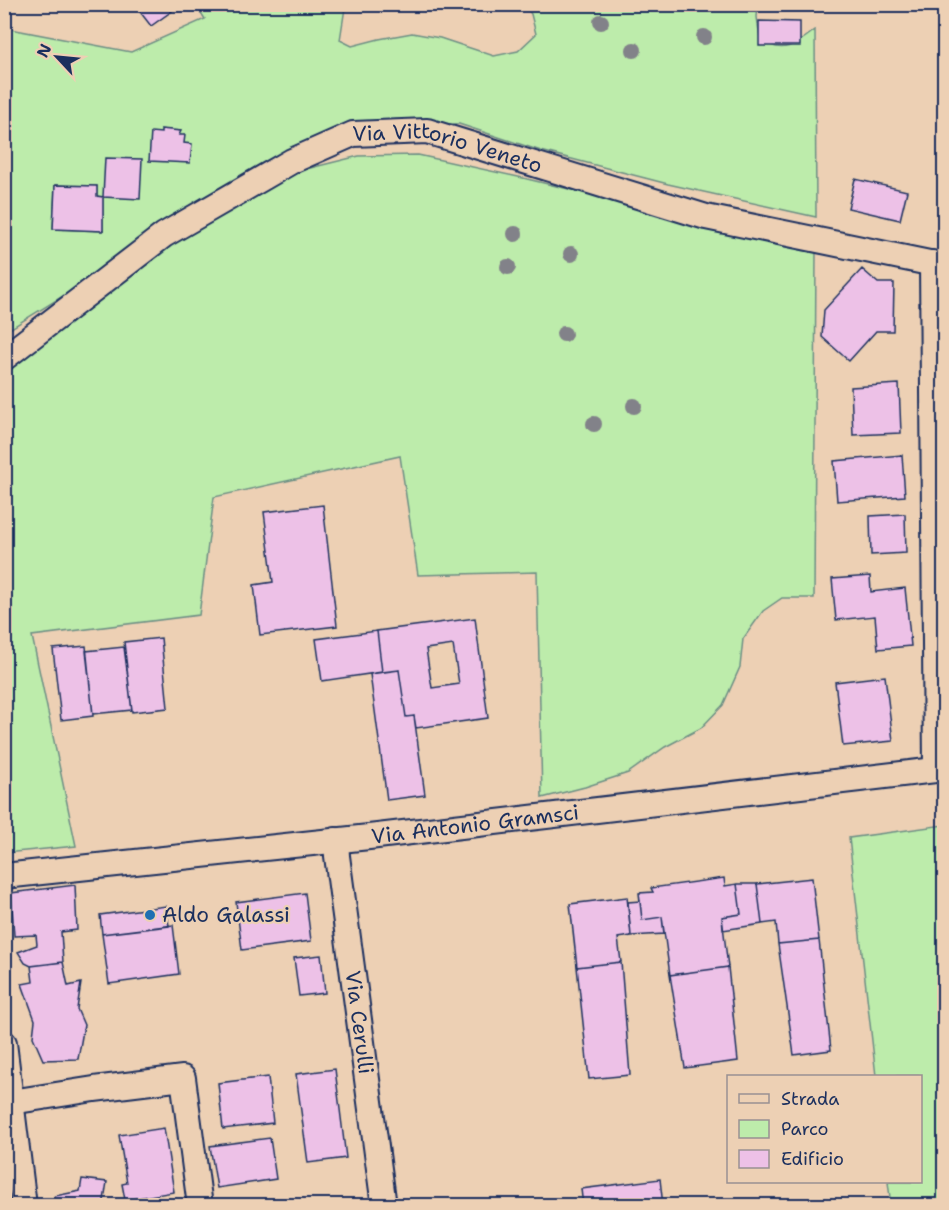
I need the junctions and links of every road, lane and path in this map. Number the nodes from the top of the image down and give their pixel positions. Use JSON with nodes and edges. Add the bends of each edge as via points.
{"nodes":[{"id":1,"x":938,"y":265,"type":"edge"},
{"id":2,"x":4,"y":358,"type":"edge"},
{"id":3,"x":939,"y":545,"type":"edge"},
{"id":4,"x":940,"y":770,"type":"edge"},
{"id":5,"x":336,"y":840,"type":"junction"},
{"id":6,"x":4,"y":876,"type":"edge"},
{"id":7,"x":4,"y":1043,"type":"edge"},
{"id":8,"x":11,"y":1102,"type":"junction"},
{"id":9,"x":24,"y":1206,"type":"edge"},
{"id":10,"x":200,"y":1206,"type":"edge"},
{"id":11,"x":384,"y":1206,"type":"edge"}],
"edges":[{"from":1,"to":2,"type":"street","name":"Via Vittorio Veneto","via":[[706,217],[427,131],[352,134],[292,161],[164,236]]},
{"from":1,"to":3,"type":"street"},
{"from":3,"to":4,"type":"street"},
{"from":4,"to":5,"type":"street","name":"Via Antonio Gramsci"},
{"from":5,"to":6,"type":"street","name":"Via Antonio Gramsci"},
{"from":5,"to":11,"type":"street","name":"Via Cerulli"},
{"from":7,"to":8,"type":"street"},
{"from":8,"to":9,"type":"street"},
{"from":8,"to":10,"type":"street","via":[[183,1078]]}]}
